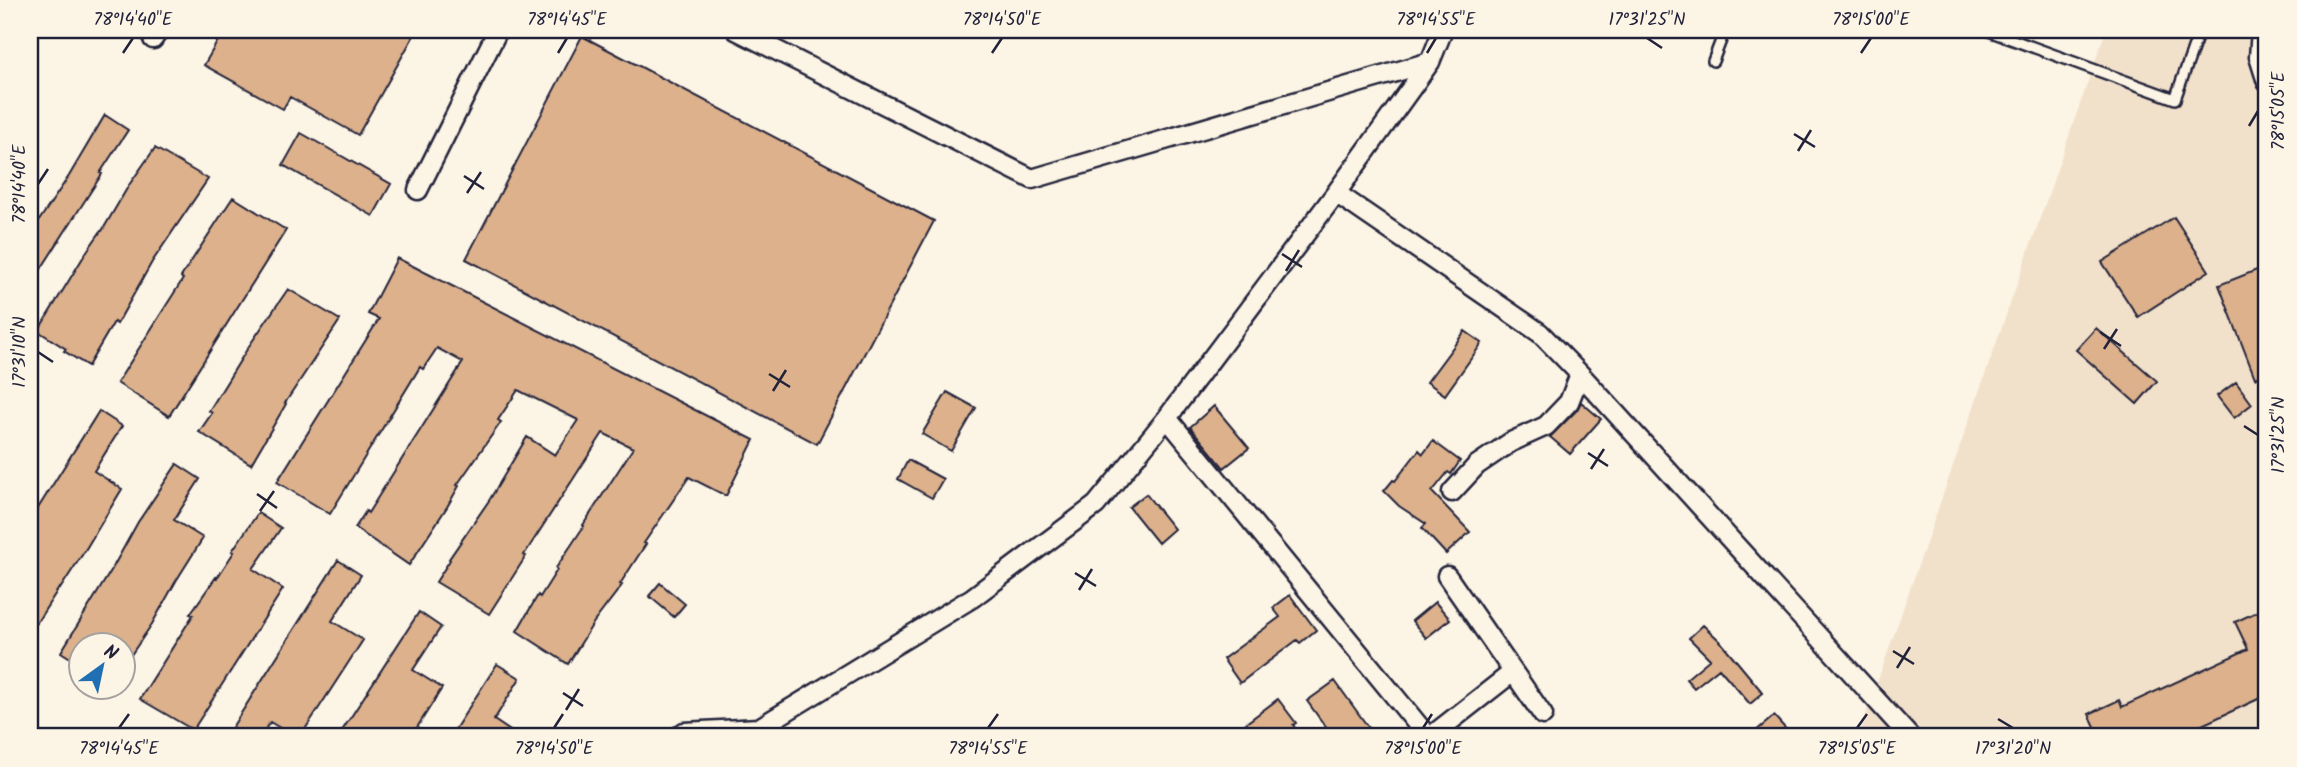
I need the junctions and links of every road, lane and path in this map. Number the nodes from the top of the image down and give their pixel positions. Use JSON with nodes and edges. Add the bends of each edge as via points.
{"nodes":[{"id":1,"x":498,"y":30,"type":"edge"},
{"id":2,"x":736,"y":30,"type":"edge"},
{"id":3,"x":1443,"y":30,"type":"edge"},
{"id":4,"x":1725,"y":30,"type":"edge"},
{"id":5,"x":1986,"y":30,"type":"edge"},
{"id":6,"x":2193,"y":30,"type":"edge"},
{"id":7,"x":2261,"y":30,"type":"edge"},
{"id":8,"x":1713,"y":61,"type":"dead end"},
{"id":9,"x":1430,"y":62,"type":"junction"},
{"id":10,"x":2267,"y":82,"type":"edge"},
{"id":11,"x":418,"y":190,"type":"dead end"},
{"id":12,"x":1336,"y":193,"type":"junction"},
{"id":13,"x":1580,"y":374,"type":"junction"},
{"id":14,"x":1167,"y":418,"type":"junction"},
{"id":15,"x":1452,"y":492,"type":"dead end"},
{"id":16,"x":1447,"y":576,"type":"dead end"},
{"id":17,"x":1513,"y":672,"type":"junction"},
{"id":18,"x":1543,"y":715,"type":"dead end"},
{"id":19,"x":756,"y":733,"type":"edge"},
{"id":20,"x":678,"y":737,"type":"edge"},
{"id":21,"x":1429,"y":737,"type":"edge"},
{"id":22,"x":1910,"y":737,"type":"edge"}],
"edges":[{"from":1,"to":11,"type":"street"},
{"from":2,"to":9,"type":"street","via":[[1032,179]]},
{"from":3,"to":9,"type":"street"},
{"from":4,"to":8,"type":"lane"},
{"from":5,"to":6,"type":"lane","via":[[2175,99],[2199,33]]},
{"from":7,"to":10,"type":"street","via":[[2259,57]]},
{"from":9,"to":12,"type":"street"},
{"from":12,"to":13,"type":"street","via":[[1540,334]]},
{"from":12,"to":14,"type":"street"},
{"from":13,"to":15,"type":"street","via":[[1569,402],[1546,426],[1477,465]]},
{"from":13,"to":22,"type":"street"},
{"from":14,"to":19,"type":"street","via":[[1086,513],[972,598]]},
{"from":14,"to":21,"type":"street"},
{"from":16,"to":17,"type":"street"},
{"from":17,"to":18,"type":"street"},
{"from":17,"to":21,"type":"street"},
{"from":19,"to":20,"type":"street","via":[[684,732]]}]}
